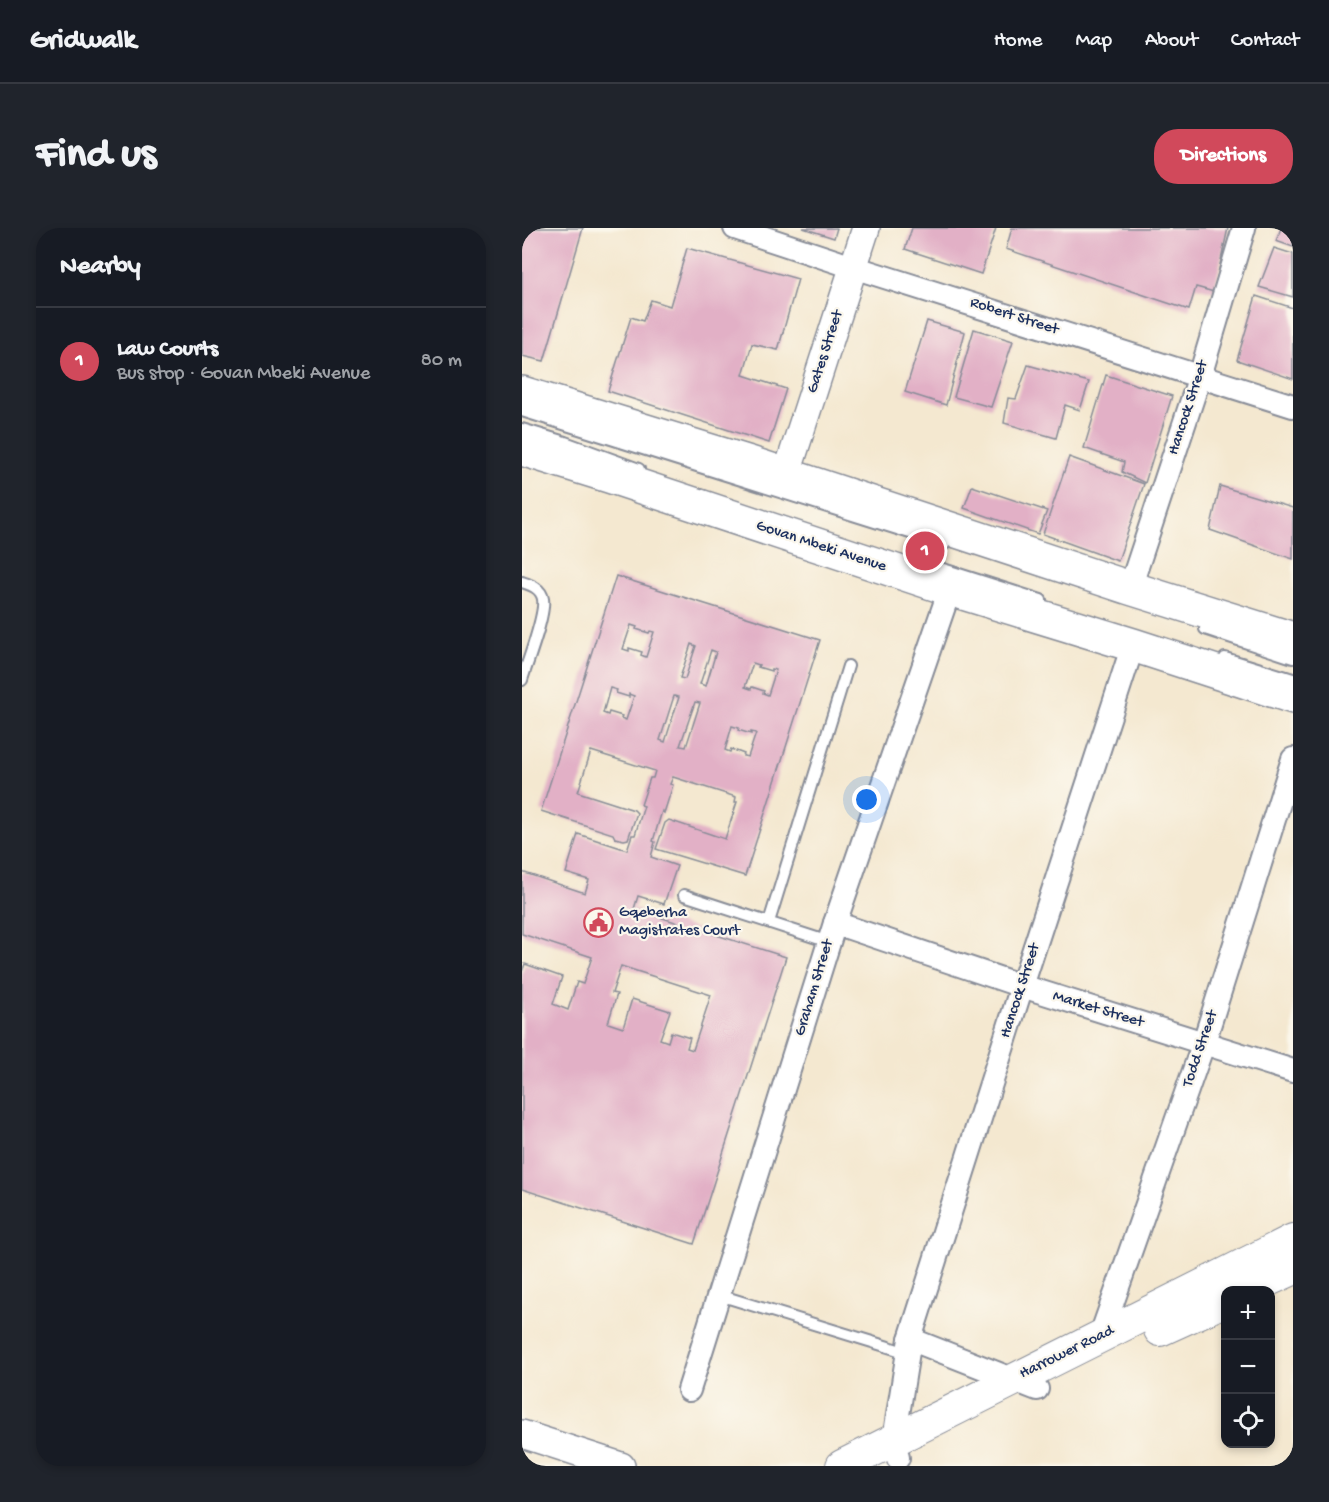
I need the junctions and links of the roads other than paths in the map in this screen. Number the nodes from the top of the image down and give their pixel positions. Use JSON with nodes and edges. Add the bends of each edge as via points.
{"nodes":[{"id":1,"x":735,"y":228,"type":"edge"},
{"id":2,"x":866,"y":228,"type":"edge"},
{"id":3,"x":1244,"y":228,"type":"edge"},
{"id":4,"x":853,"y":267,"type":"junction"},
{"id":5,"x":1200,"y":376,"type":"junction"},
{"id":6,"x":522,"y":393,"type":"edge"},
{"id":7,"x":1293,"y":406,"type":"edge"},
{"id":8,"x":522,"y":411,"type":"edge"},
{"id":9,"x":523,"y":448,"type":"edge"},
{"id":10,"x":650,"y":473,"type":"dead end"},
{"id":11,"x":786,"y":476,"type":"junction"},
{"id":12,"x":960,"y":549,"type":"dead end"},
{"id":13,"x":907,"y":558,"type":"dead end"},
{"id":14,"x":522,"y":582,"type":"edge"},
{"id":15,"x":1130,"y":588,"type":"junction"},
{"id":16,"x":950,"y":589,"type":"junction"},
{"id":17,"x":1055,"y":604,"type":"dead end"},
{"id":18,"x":1197,"y":626,"type":"dead end"},
{"id":19,"x":1293,"y":639,"type":"edge"},
{"id":20,"x":1133,"y":645,"type":"junction"},
{"id":21,"x":1214,"y":654,"type":"dead end"},
{"id":22,"x":1293,"y":658,"type":"edge"},
{"id":23,"x":848,"y":666,"type":"dead end"},
{"id":24,"x":1293,"y":679,"type":"edge"},
{"id":25,"x":522,"y":680,"type":"edge"},
{"id":26,"x":1293,"y":697,"type":"edge"},
{"id":27,"x":1293,"y":759,"type":"edge"},
{"id":28,"x":684,"y":895,"type":"dead end"},
{"id":29,"x":769,"y":922,"type":"junction"},
{"id":30,"x":832,"y":933,"type":"junction"},
{"id":31,"x":1022,"y":986,"type":"junction"},
{"id":32,"x":1204,"y":1042,"type":"junction"},
{"id":33,"x":1293,"y":1071,"type":"edge"},
{"id":34,"x":1293,"y":1240,"type":"edge"},
{"id":35,"x":1293,"y":1269,"type":"edge"},
{"id":36,"x":1255,"y":1286,"type":"edge"},
{"id":37,"x":719,"y":1295,"type":"junction"},
{"id":38,"x":1221,"y":1302,"type":"edge"},
{"id":39,"x":1101,"y":1335,"type":"junction"},
{"id":40,"x":909,"y":1346,"type":"junction"},
{"id":41,"x":1024,"y":1384,"type":"junction"},
{"id":42,"x":689,"y":1390,"type":"dead end"},
{"id":43,"x":522,"y":1434,"type":"edge"},
{"id":44,"x":891,"y":1455,"type":"edge"},
{"id":45,"x":616,"y":1465,"type":"edge"},
{"id":46,"x":842,"y":1466,"type":"edge"}],
"edges":[{"from":1,"to":4,"type":"street","name":"Robert Street"},
{"from":2,"to":4,"type":"street","name":"Gates Street"},
{"from":3,"to":5,"type":"street","name":"Hancock Street"},
{"from":4,"to":5,"type":"street","name":"Robert Street"},
{"from":4,"to":11,"type":"street","name":"Gates Street"},
{"from":5,"to":7,"type":"street","name":"Robert Street"},
{"from":5,"to":15,"type":"street","name":"Hancock Street"},
{"from":6,"to":11,"type":"main road"},
{"from":8,"to":12,"type":"lane"},
{"from":9,"to":10,"type":"lane","via":[[565,442]]},
{"from":9,"to":16,"type":"main road","name":"Govan Mbeki Avenue"},
{"from":11,"to":15,"type":"main road"},
{"from":13,"to":17,"type":"lane"},
{"from":14,"to":25,"type":"lane","via":[[535,587],[543,597],[543,612]]},
{"from":15,"to":19,"type":"main road"},
{"from":16,"to":20,"type":"main road","name":"Govan Mbeki Avenue"},
{"from":16,"to":30,"type":"street","name":"Graham Street"},
{"from":18,"to":22,"type":"lane"},
{"from":20,"to":26,"type":"main road","name":"Govan Mbeki Avenue"},
{"from":20,"to":31,"type":"street","name":"Hancock Street"},
{"from":21,"to":24,"type":"lane"},
{"from":23,"to":29,"type":"lane"},
{"from":27,"to":32,"type":"street","name":"Todd Street"},
{"from":28,"to":29,"type":"lane"},
{"from":29,"to":30,"type":"lane"},
{"from":30,"to":31,"type":"street","name":"Market Street"},
{"from":30,"to":37,"type":"street","name":"Graham Street"},
{"from":31,"to":32,"type":"street","name":"Market Street"},
{"from":31,"to":40,"type":"street","name":"Hancock Street"},
{"from":32,"to":33,"type":"street","name":"Market Street"},
{"from":32,"to":39,"type":"street","name":"Todd Street"},
{"from":34,"to":39,"type":"main road","name":"Harrower Road"},
{"from":35,"to":36,"type":"main road"},
{"from":37,"to":40,"type":"lane"},
{"from":37,"to":42,"type":"street","name":"Graham Street"},
{"from":38,"to":41,"type":"main road","name":"Harrower Road","via":[[1111,1353]]},
{"from":39,"to":41,"type":"main road","name":"Harrower Road"},
{"from":40,"to":41,"type":"street"},
{"from":40,"to":44,"type":"street","name":"Hancock Street"},
{"from":41,"to":44,"type":"main road","name":"Harrower Road"},
{"from":43,"to":45,"type":"street"},
{"from":44,"to":46,"type":"main road","name":"Harrower Road"}]}
